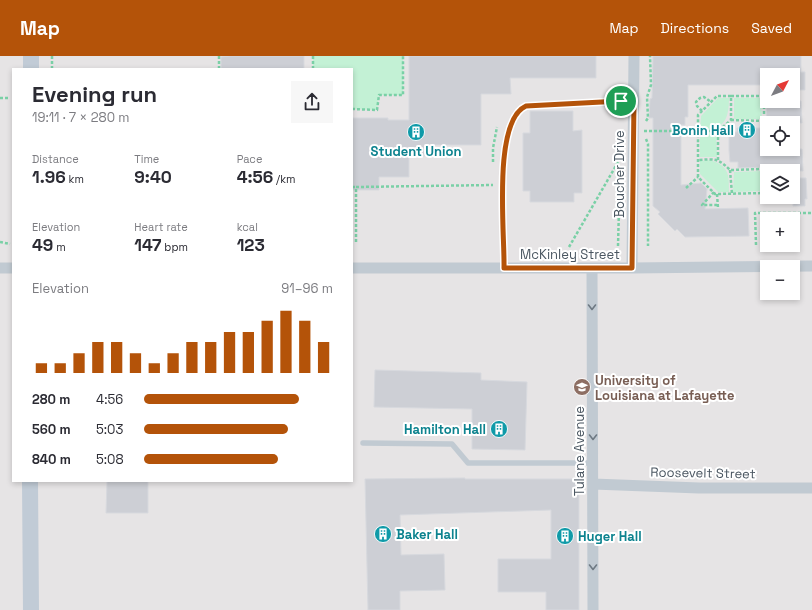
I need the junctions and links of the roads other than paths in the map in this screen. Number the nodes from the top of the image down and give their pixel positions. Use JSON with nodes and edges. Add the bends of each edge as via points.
{"nodes":[{"id":1,"x":31,"y":56,"type":"edge"},
{"id":2,"x":634,"y":56,"type":"edge"},
{"id":3,"x":31,"y":68,"type":"edge"},
{"id":4,"x":634,"y":101,"type":"junction"},
{"id":5,"x":812,"y":266,"type":"edge"},
{"id":6,"x":0,"y":268,"type":"edge"},
{"id":7,"x":12,"y":268,"type":"edge"},
{"id":8,"x":353,"y":268,"type":"edge"},
{"id":9,"x":504,"y":268,"type":"junction"},
{"id":10,"x":592,"y":268,"type":"junction"},
{"id":11,"x":632,"y":268,"type":"junction"},
{"id":12,"x":363,"y":443,"type":"dead end"},
{"id":13,"x":593,"y":463,"type":"junction"},
{"id":14,"x":30,"y":482,"type":"edge"},
{"id":15,"x":593,"y":484,"type":"junction"},
{"id":16,"x":812,"y":488,"type":"edge"},
{"id":17,"x":31,"y":610,"type":"edge"},
{"id":18,"x":593,"y":610,"type":"edge"}],
"edges":[{"from":1,"to":3,"type":"street"},
{"from":2,"to":4,"type":"street","name":"Boucher Drive"},
{"from":4,"to":9,"type":"lane","via":[[526,106],[519,109],[509,131],[504,153]]},
{"from":4,"to":11,"type":"street","name":"Boucher Drive","via":[[639,131]]},
{"from":5,"to":11,"type":"street","name":"McKinley Street"},
{"from":6,"to":7,"type":"street"},
{"from":8,"to":9,"type":"street","name":"McKinley Street"},
{"from":9,"to":10,"type":"street","name":"McKinley Street"},
{"from":10,"to":11,"type":"street","name":"McKinley Street"},
{"from":10,"to":13,"type":"street","name":"Tulane Avenue","one_way":true},
{"from":12,"to":13,"type":"lane","via":[[452,444],[468,463]]},
{"from":13,"to":15,"type":"street","name":"Tulane Avenue"},
{"from":14,"to":17,"type":"street"},
{"from":15,"to":16,"type":"street","name":"Roosevelt Street","via":[[698,488]]},
{"from":15,"to":18,"type":"street","name":"Tulane Avenue","one_way":true}]}
